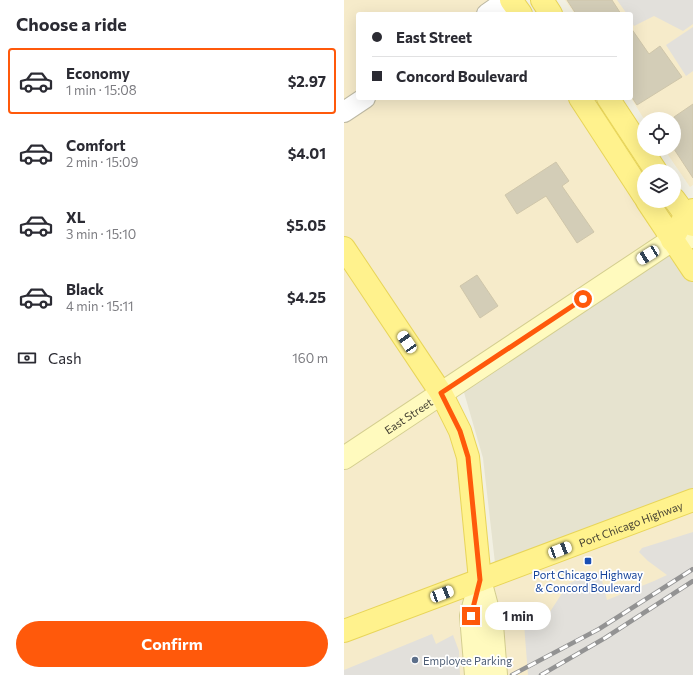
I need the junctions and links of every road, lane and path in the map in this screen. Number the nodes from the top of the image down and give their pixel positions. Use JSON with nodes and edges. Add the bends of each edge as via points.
{"nodes":[{"id":1,"x":507,"y":0,"type":"edge"},
{"id":2,"x":512,"y":0,"type":"edge"},
{"id":3,"x":542,"y":0,"type":"edge"},
{"id":4,"x":490,"y":12,"type":"edge"},
{"id":5,"x":520,"y":12,"type":"edge"},
{"id":6,"x":550,"y":12,"type":"edge"},
{"id":7,"x":362,"y":100,"type":"edge"},
{"id":8,"x":581,"y":100,"type":"edge"},
{"id":9,"x":609,"y":100,"type":"edge"},
{"id":10,"x":344,"y":112,"type":"edge"},
{"id":11,"x":651,"y":164,"type":"edge"},
{"id":12,"x":637,"y":185,"type":"edge"},
{"id":13,"x":654,"y":208,"type":"edge"},
{"id":14,"x":686,"y":212,"type":"edge"},
{"id":15,"x":683,"y":238,"type":"edge"},
{"id":16,"x":344,"y":248,"type":"edge"},
{"id":17,"x":693,"y":270,"type":"edge"},
{"id":18,"x":441,"y":393,"type":"junction"},
{"id":19,"x":344,"y":458,"type":"edge"},
{"id":20,"x":693,"y":500,"type":"edge"},
{"id":21,"x":480,"y":580,"type":"junction"},
{"id":22,"x":344,"y":630,"type":"edge"},
{"id":23,"x":476,"y":675,"type":"edge"},
{"id":24,"x":496,"y":675,"type":"edge"}],
"edges":[{"from":1,"to":4,"type":"street"},
{"from":2,"to":5,"type":"main road"},
{"from":3,"to":6,"type":"main road"},
{"from":7,"to":10,"type":"street"},
{"from":8,"to":12,"type":"main road"},
{"from":9,"to":11,"type":"main road"},
{"from":13,"to":15,"type":"main road"},
{"from":14,"to":15,"type":"main road","name":"East Street"},
{"from":15,"to":17,"type":"main road"},
{"from":15,"to":18,"type":"main road","name":"East Street"},
{"from":16,"to":18,"type":"main road"},
{"from":18,"to":19,"type":"main road","name":"East Street"},
{"from":18,"to":21,"type":"main road","via":[[460,431],[468,457]]},
{"from":20,"to":21,"type":"main road","name":"Port Chicago Highway"},
{"from":21,"to":22,"type":"main road","name":"Port Chicago Highway"},
{"from":21,"to":23,"type":"main road","via":[[471,616]]},
{"from":21,"to":24,"type":"main road","via":[[492,624]]}]}
